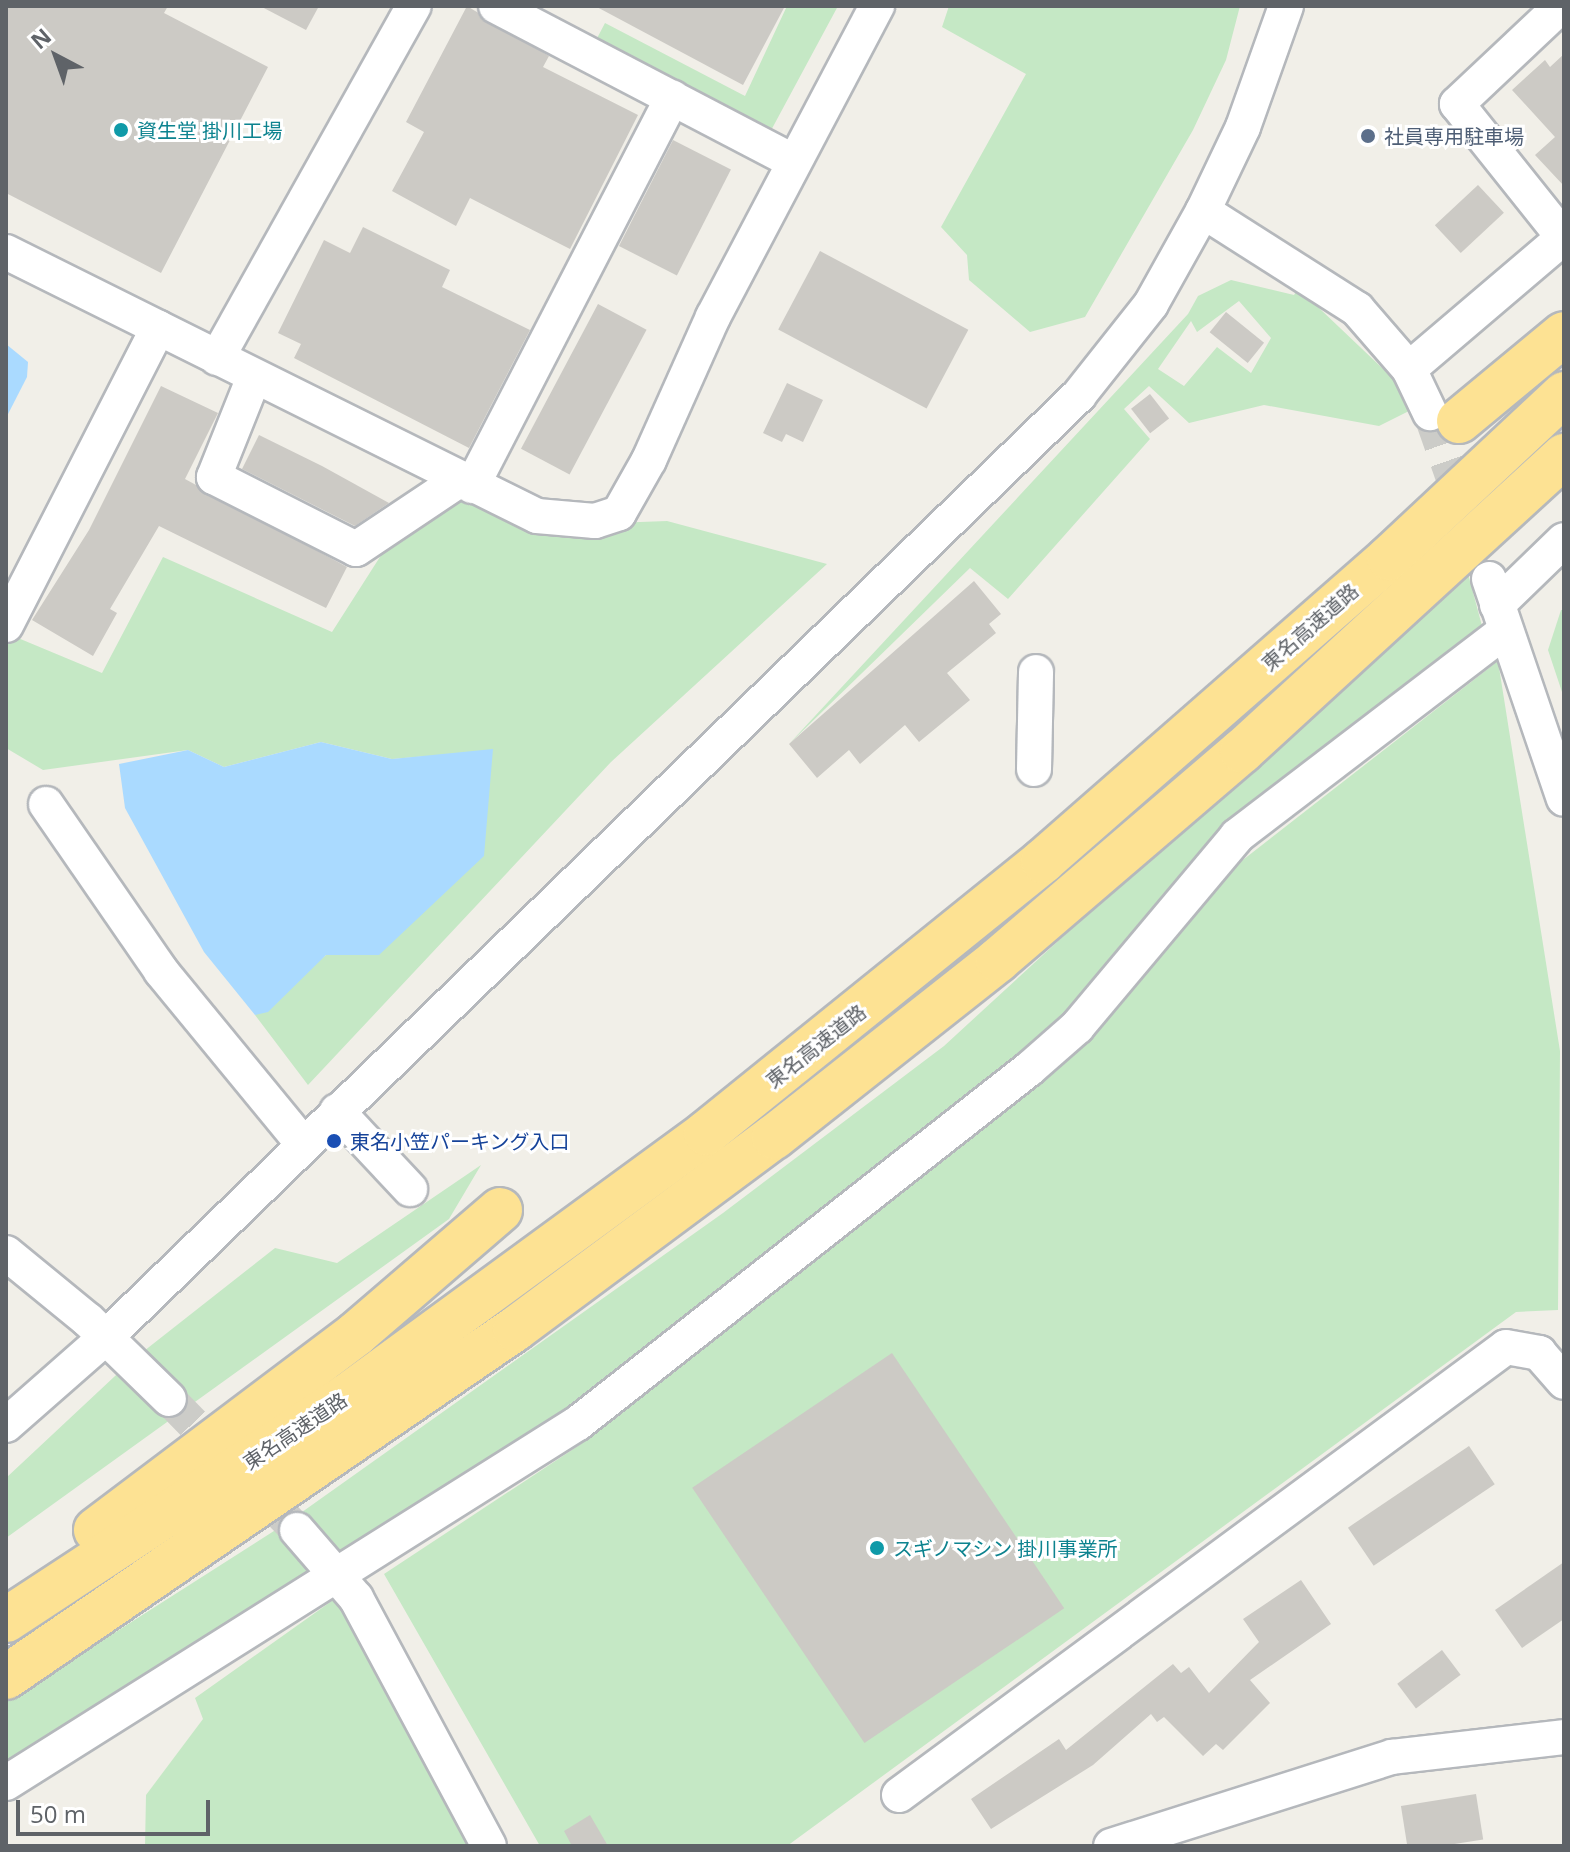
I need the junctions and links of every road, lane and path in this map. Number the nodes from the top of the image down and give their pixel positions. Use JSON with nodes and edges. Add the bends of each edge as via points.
{"nodes":[{"id":1,"x":414,"y":6,"type":"edge"},
{"id":2,"x":496,"y":6,"type":"edge"},
{"id":3,"x":877,"y":6,"type":"edge"},
{"id":4,"x":1286,"y":6,"type":"edge"},
{"id":5,"x":1561,"y":6,"type":"edge"},
{"id":6,"x":672,"y":98,"type":"junction"},
{"id":7,"x":794,"y":162,"type":"junction"},
{"id":8,"x":1203,"y":211,"type":"junction"},
{"id":9,"x":1564,"y":238,"type":"edge"},
{"id":10,"x":6,"y":252,"type":"edge"},
{"id":11,"x":158,"y":328,"type":"junction"},
{"id":12,"x":1564,"y":334,"type":"edge"},
{"id":13,"x":217,"y":358,"type":"junction"},
{"id":14,"x":1409,"y":369,"type":"junction"},
{"id":15,"x":254,"y":377,"type":"junction"},
{"id":16,"x":1564,"y":394,"type":"edge"},
{"id":17,"x":1444,"y":417,"type":"joint"},
{"id":18,"x":1564,"y":456,"type":"edge"},
{"id":19,"x":465,"y":483,"type":"junction"},
{"id":20,"x":1564,"y":540,"type":"edge"},
{"id":21,"x":1497,"y":605,"type":"junction"},
{"id":22,"x":6,"y":625,"type":"edge"},
{"id":23,"x":1036,"y":672,"type":"dead end"},
{"id":24,"x":1034,"y":769,"type":"dead end"},
{"id":25,"x":1564,"y":799,"type":"edge"},
{"id":26,"x":46,"y":804,"type":"dead end"},
{"id":27,"x":337,"y":1111,"type":"junction"},
{"id":28,"x":303,"y":1144,"type":"junction"},
{"id":29,"x":410,"y":1189,"type":"dead end"},
{"id":30,"x":500,"y":1210,"type":"dead end"},
{"id":31,"x":6,"y":1253,"type":"edge"},
{"id":32,"x":105,"y":1338,"type":"junction"},
{"id":33,"x":1564,"y":1382,"type":"edge"},
{"id":34,"x":169,"y":1399,"type":"tunnel mouth"},
{"id":35,"x":6,"y":1425,"type":"edge"},
{"id":36,"x":297,"y":1530,"type":"tunnel mouth"},
{"id":37,"x":336,"y":1576,"type":"junction"},
{"id":38,"x":6,"y":1594,"type":"edge"},
{"id":39,"x":6,"y":1620,"type":"edge"},
{"id":40,"x":6,"y":1677,"type":"edge"},
{"id":41,"x":1564,"y":1737,"type":"edge"},
{"id":42,"x":6,"y":1783,"type":"edge"},
{"id":43,"x":899,"y":1795,"type":"dead end"},
{"id":44,"x":489,"y":1846,"type":"edge"},
{"id":45,"x":1111,"y":1846,"type":"edge"}],
"edges":[{"from":1,"to":13,"type":"street"},
{"from":2,"to":6,"type":"street"},
{"from":3,"to":7,"type":"street"},
{"from":4,"to":8,"type":"street","via":[[1243,127]]},
{"from":5,"to":9,"type":"street","via":[[1457,104]]},
{"from":6,"to":7,"type":"street"},
{"from":6,"to":19,"type":"street"},
{"from":7,"to":19,"type":"street","via":[[619,513],[595,521],[537,516]]},
{"from":8,"to":14,"type":"street","via":[[1357,309]]},
{"from":8,"to":27,"type":"street","via":[[1151,304],[1079,395]]},
{"from":9,"to":14,"type":"street"},
{"from":10,"to":11,"type":"street"},
{"from":11,"to":13,"type":"street"},
{"from":11,"to":22,"type":"street"},
{"from":12,"to":17,"type":"highway"},
{"from":13,"to":15,"type":"street"},
{"from":14,"to":17,"type":"street"},
{"from":15,"to":19,"type":"street"},
{"from":15,"to":19,"type":"street","via":[[214,477],[356,549]]},
{"from":16,"to":39,"type":"highway","name":"東名高速道路","via":[[1389,558],[1043,861],[706,1133],[347,1396]]},
{"from":18,"to":40,"type":"highway","via":[[1242,751],[998,960],[774,1137],[479,1355]]},
{"from":20,"to":21,"type":"street"},
{"from":21,"to":25,"type":"street"},
{"from":21,"to":37,"type":"street","via":[[1237,836],[1077,1027],[1029,1069],[578,1423]]},
{"from":23,"to":24,"type":"street"},
{"from":26,"to":28,"type":"street","via":[[161,971]]},
{"from":27,"to":28,"type":"street"},
{"from":27,"to":29,"type":"street"},
{"from":28,"to":32,"type":"street"},
{"from":30,"to":38,"type":"highway","via":[[356,1334]]},
{"from":31,"to":32,"type":"street"},
{"from":32,"to":34,"type":"street"},
{"from":32,"to":35,"type":"street"},
{"from":33,"to":43,"type":"street","via":[[1539,1353],[1506,1347]]},
{"from":36,"to":37,"type":"street"},
{"from":37,"to":42,"type":"street"},
{"from":37,"to":44,"type":"street","via":[[356,1598]]},
{"from":41,"to":45,"type":"street","via":[[1392,1757]]}]}
